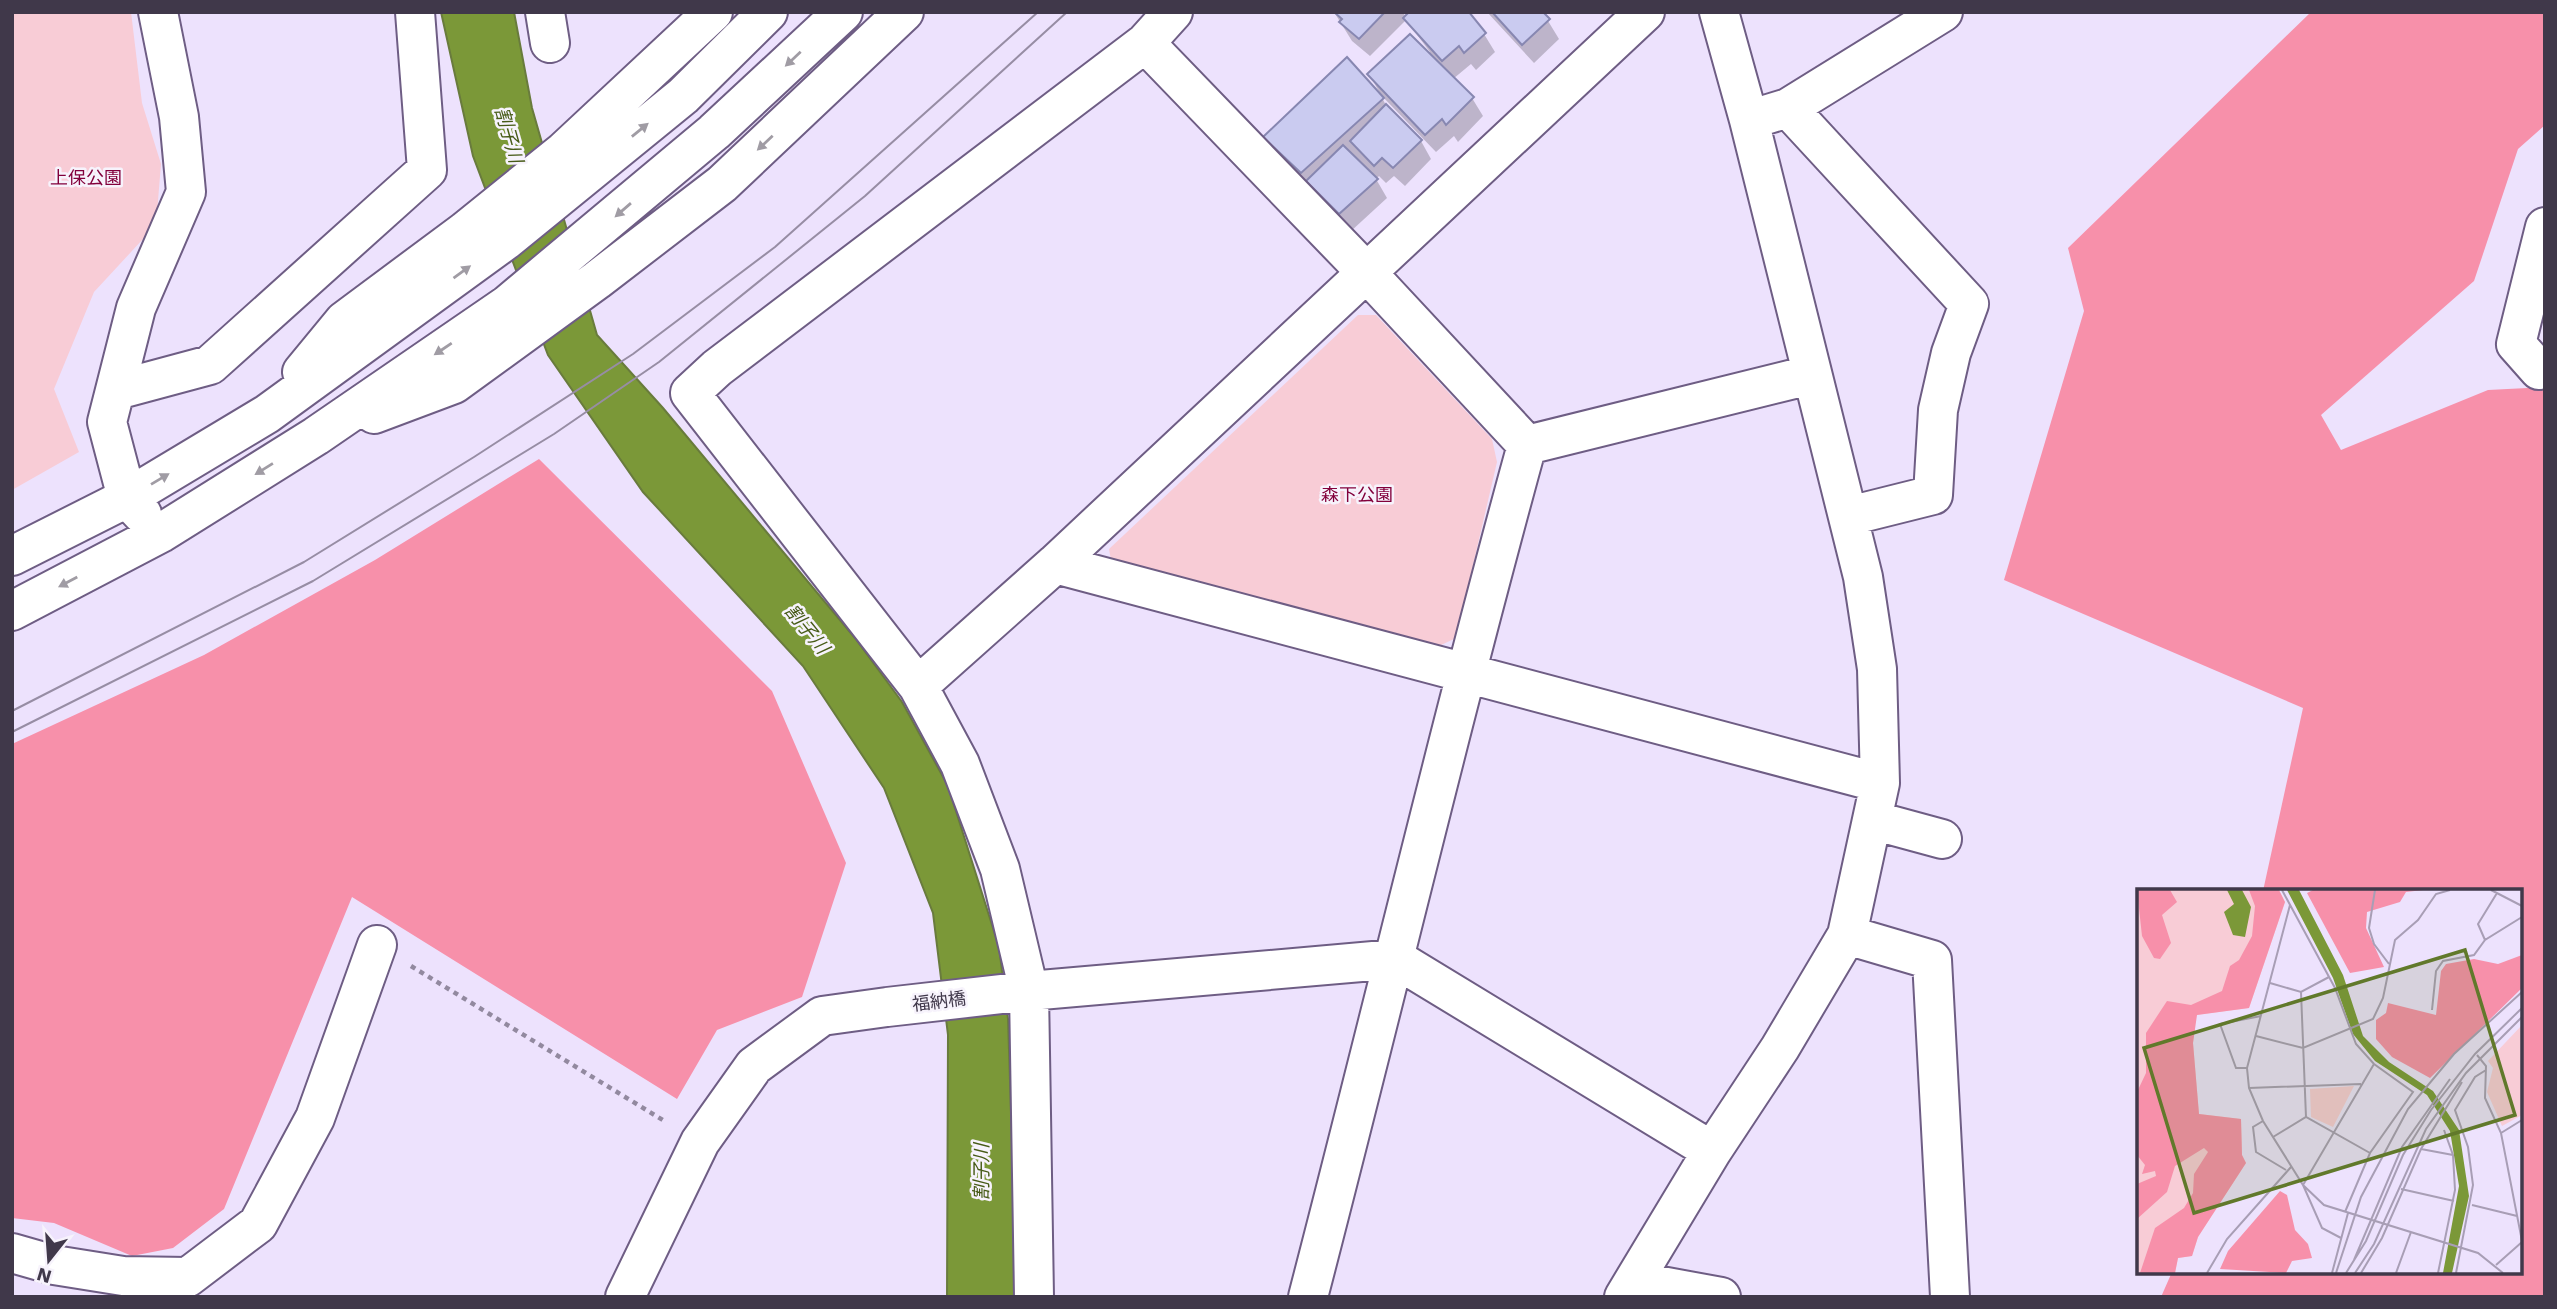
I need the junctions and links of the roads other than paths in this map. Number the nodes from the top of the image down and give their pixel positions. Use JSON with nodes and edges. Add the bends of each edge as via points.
{"nodes":[{"id":1,"x":158,"y":12,"type":"edge"},
{"id":2,"x":415,"y":12,"type":"edge"},
{"id":3,"x":713,"y":12,"type":"edge"},
{"id":4,"x":768,"y":12,"type":"edge"},
{"id":5,"x":843,"y":12,"type":"edge"},
{"id":6,"x":904,"y":12,"type":"edge"},
{"id":7,"x":1173,"y":12,"type":"edge"},
{"id":8,"x":1646,"y":12,"type":"edge"},
{"id":9,"x":1719,"y":12,"type":"edge"},
{"id":10,"x":1942,"y":12,"type":"edge"},
{"id":11,"x":1145,"y":43,"type":"junction"},
{"id":12,"x":1788,"y":108,"type":"junction"},
{"id":13,"x":1749,"y":120,"type":"junction"},
{"id":14,"x":2545,"y":227,"type":"edge"},
{"id":15,"x":1366,"y":272,"type":"junction"},
{"id":16,"x":2545,"y":369,"type":"edge"},
{"id":17,"x":1810,"y":375,"type":"junction"},
{"id":18,"x":117,"y":390,"type":"junction"},
{"id":19,"x":268,"y":414,"type":"junction"},
{"id":20,"x":316,"y":436,"type":"junction"},
{"id":21,"x":1527,"y":445,"type":"junction"},
{"id":22,"x":127,"y":498,"type":"junction"},
{"id":23,"x":1849,"y":516,"type":"junction"},
{"id":24,"x":161,"y":533,"type":"junction"},
{"id":25,"x":12,"y":556,"type":"edge"},
{"id":26,"x":1055,"y":564,"type":"junction"},
{"id":27,"x":12,"y":611,"type":"edge"},
{"id":28,"x":1464,"y":673,"type":"junction"},
{"id":29,"x":918,"y":686,"type":"junction"},
{"id":30,"x":1880,"y":783,"type":"junction"},
{"id":31,"x":1872,"y":820,"type":"junction"},
{"id":32,"x":1942,"y":839,"type":"dead end"},
{"id":33,"x":1847,"y":935,"type":"junction"},
{"id":34,"x":377,"y":945,"type":"road end"},
{"id":35,"x":1396,"y":959,"type":"junction"},
{"id":36,"x":1029,"y":991,"type":"junction"},
{"id":37,"x":1712,"y":1151,"type":"junction"},
{"id":38,"x":12,"y":1254,"type":"edge"},
{"id":39,"x":1629,"y":1289,"type":"edge"},
{"id":40,"x":625,"y":1297,"type":"edge"},
{"id":41,"x":1034,"y":1297,"type":"edge"},
{"id":42,"x":1308,"y":1297,"type":"edge"},
{"id":43,"x":1721,"y":1297,"type":"edge"},
{"id":44,"x":1950,"y":1297,"type":"edge"}],
"edges":[{"from":1,"to":18,"type":"street","via":[[179,117],[186,192],[136,308]]},
{"from":2,"to":18,"type":"street","via":[[428,170],[210,365]]},
{"from":3,"to":19,"type":"street","via":[[564,151],[344,321]]},
{"from":19,"to":4,"type":"street","one_way":true,"via":[[505,241],[682,96]]},
{"from":5,"to":20,"type":"street","one_way":true,"via":[[713,132],[507,305]]},
{"from":6,"to":20,"type":"street","one_way":true,"via":[[722,184],[454,384]]},
{"from":7,"to":11,"type":"street"},
{"from":8,"to":15,"type":"street"},
{"from":9,"to":13,"type":"street"},
{"from":10,"to":12,"type":"street"},
{"from":11,"to":15,"type":"street"},
{"from":11,"to":29,"type":"street","via":[[690,393]]},
{"from":12,"to":13,"type":"street"},
{"from":12,"to":23,"type":"street","via":[[1969,304],[1951,353],[1938,410],[1933,495]]},
{"from":13,"to":17,"type":"street"},
{"from":14,"to":16,"type":"street","via":[[2516,344],[2539,370]]},
{"from":15,"to":21,"type":"street"},
{"from":15,"to":26,"type":"street"},
{"from":17,"to":21,"type":"street"},
{"from":17,"to":23,"type":"street"},
{"from":18,"to":22,"type":"street","via":[[107,422]]},
{"from":22,"to":19,"type":"street","one_way":true},
{"from":20,"to":24,"type":"street","one_way":true},
{"from":21,"to":28,"type":"street"},
{"from":22,"to":24,"type":"street"},
{"from":22,"to":25,"type":"street"},
{"from":23,"to":30,"type":"street","via":[[1878,669]]},
{"from":24,"to":27,"type":"street","one_way":true},
{"from":26,"to":28,"type":"street"},
{"from":26,"to":29,"type":"street"},
{"from":28,"to":30,"type":"street"},
{"from":28,"to":35,"type":"street"},
{"from":29,"to":36,"type":"street","via":[[960,764],[1000,869]]},
{"from":30,"to":31,"type":"street"},
{"from":31,"to":32,"type":"street"},
{"from":31,"to":33,"type":"street"},
{"from":33,"to":37,"type":"street"},
{"from":33,"to":44,"type":"street","via":[[1932,960]]},
{"from":34,"to":38,"type":"street","via":[[315,1118],[258,1224],[188,1277],[123,1276]]},
{"from":35,"to":36,"type":"street","name":"福納橋"},
{"from":35,"to":37,"type":"street"},
{"from":35,"to":42,"type":"street"},
{"from":36,"to":40,"type":"street","name":"福納橋","via":[[822,1016],[776,1049],[754,1066],[700,1142]]},
{"from":36,"to":41,"type":"street"},
{"from":37,"to":39,"type":"street"},
{"from":39,"to":43,"type":"street"}]}
